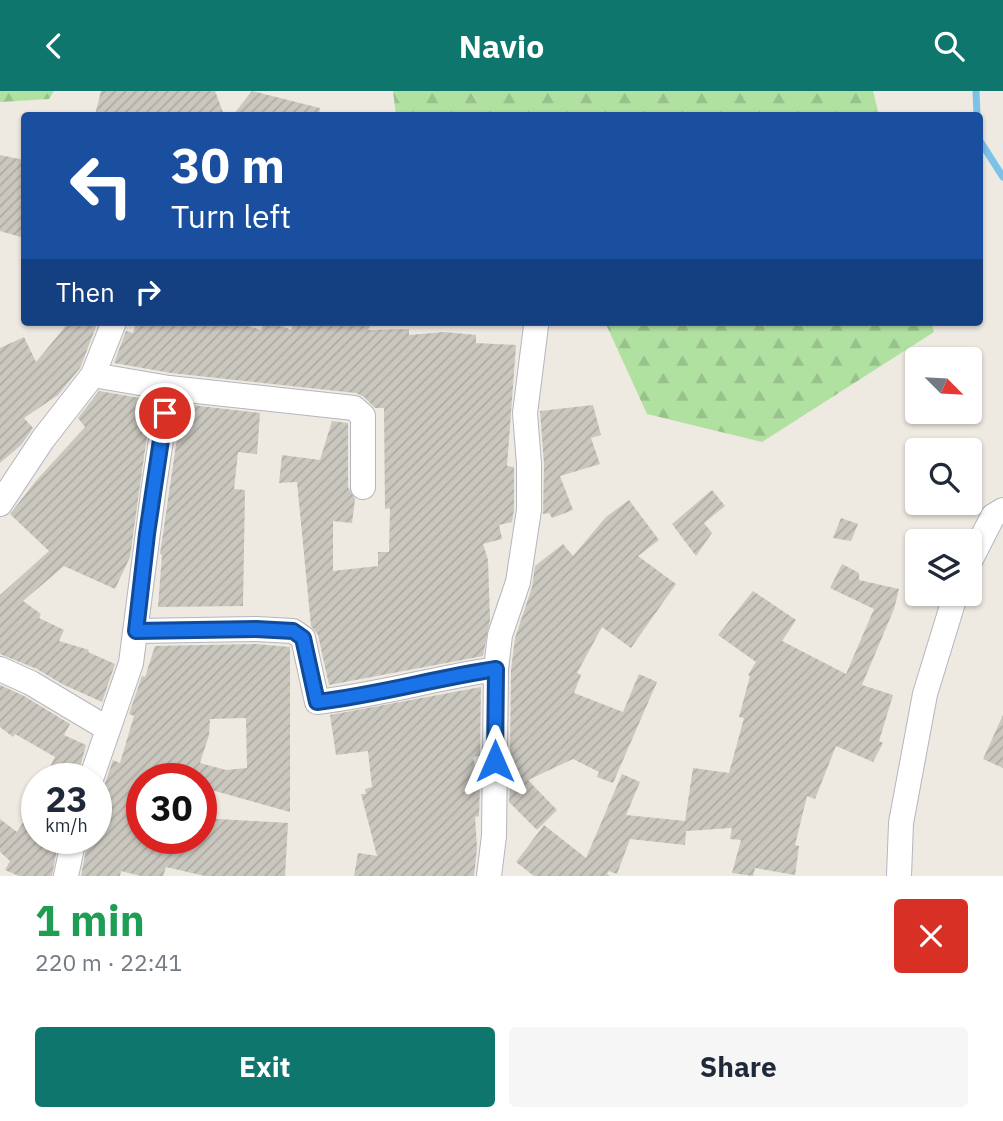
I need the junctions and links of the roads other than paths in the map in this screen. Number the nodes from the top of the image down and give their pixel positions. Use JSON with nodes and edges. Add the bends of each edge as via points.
{"nodes":[{"id":1,"x":112,"y":326,"type":"edge"},
{"id":2,"x":536,"y":326,"type":"dead end"},
{"id":3,"x":93,"y":375,"type":"junction"},
{"id":4,"x":169,"y":388,"type":"junction"},
{"id":5,"x":363,"y":487,"type":"dead end"},
{"id":6,"x":0,"y":504,"type":"edge"},
{"id":7,"x":1003,"y":510,"type":"edge"},
{"id":8,"x":982,"y":538,"type":"edge"},
{"id":9,"x":952,"y":606,"type":"edge"},
{"id":10,"x":136,"y":631,"type":"junction"},
{"id":11,"x":0,"y":669,"type":"edge"},
{"id":12,"x":496,"y":669,"type":"junction"},
{"id":13,"x":108,"y":729,"type":"junction"},
{"id":14,"x":96,"y":763,"type":"edge"},
{"id":15,"x":71,"y":854,"type":"edge"},
{"id":16,"x":66,"y":876,"type":"edge"},
{"id":17,"x":489,"y":876,"type":"edge"},
{"id":18,"x":898,"y":876,"type":"edge"}],
"edges":[{"from":1,"to":3,"type":"street"},
{"from":2,"to":12,"type":"street","via":[[526,413],[529,510],[518,582],[500,635]]},
{"from":3,"to":4,"type":"street"},
{"from":3,"to":6,"type":"street"},
{"from":4,"to":5,"type":"street","via":[[354,408],[363,416]]},
{"from":4,"to":10,"type":"street"},
{"from":7,"to":8,"type":"street","via":[[993,516]]},
{"from":9,"to":18,"type":"street","via":[[925,694],[901,823]]},
{"from":10,"to":12,"type":"street","via":[[293,631],[303,638],[317,702]]},
{"from":10,"to":13,"type":"street","via":[[131,663]]},
{"from":11,"to":13,"type":"street"},
{"from":12,"to":17,"type":"street","via":[[494,836]]},
{"from":13,"to":14,"type":"street"},
{"from":15,"to":16,"type":"street"}]}
